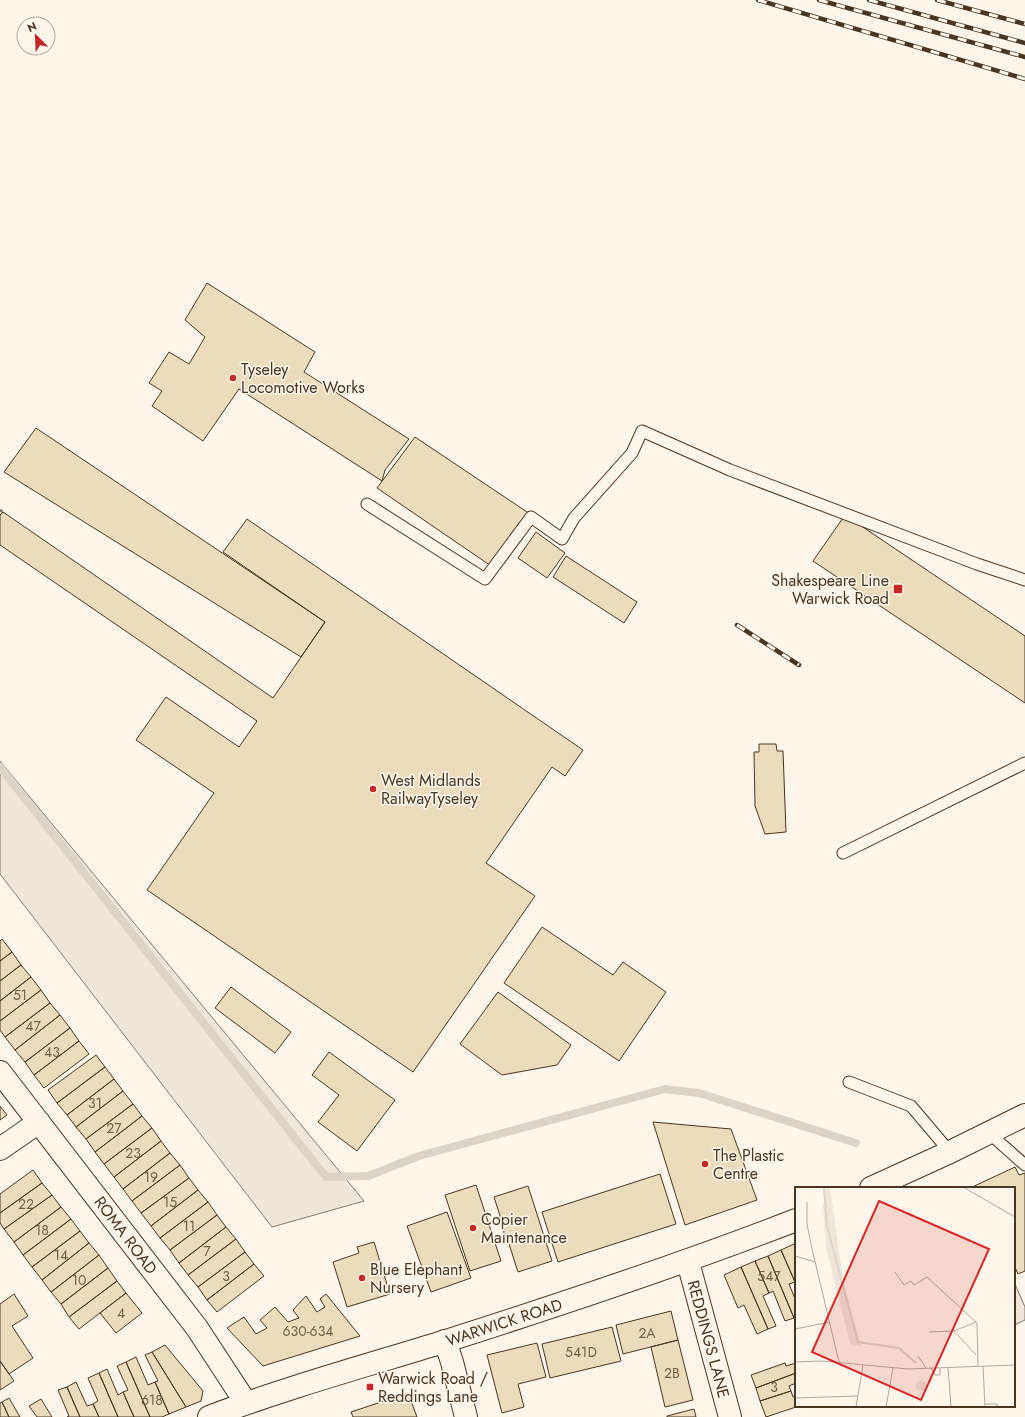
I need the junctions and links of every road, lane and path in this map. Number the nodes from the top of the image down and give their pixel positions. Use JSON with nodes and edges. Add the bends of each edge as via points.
{"nodes":[{"id":1,"x":367,"y":504,"type":"dead end"},
{"id":2,"x":1025,"y":580,"type":"edge"},
{"id":3,"x":1025,"y":763,"type":"edge"},
{"id":4,"x":844,"y":854,"type":"dead end"},
{"id":5,"x":0,"y":1072,"type":"edge"},
{"id":6,"x":849,"y":1082,"type":"dead end"},
{"id":7,"x":1025,"y":1115,"type":"edge"},
{"id":8,"x":39,"y":1122,"type":"junction"},
{"id":9,"x":989,"y":1133,"type":"junction"},
{"id":10,"x":0,"y":1149,"type":"edge"},
{"id":11,"x":950,"y":1152,"type":"junction"},
{"id":12,"x":1025,"y":1165,"type":"edge"},
{"id":13,"x":872,"y":1187,"type":"edge"},
{"id":14,"x":795,"y":1220,"type":"edge"},
{"id":15,"x":688,"y":1262,"type":"junction"},
{"id":16,"x":445,"y":1341,"type":"junction"},
{"id":17,"x":246,"y":1403,"type":"junction"},
{"id":18,"x":209,"y":1417,"type":"edge"},
{"id":19,"x":466,"y":1417,"type":"edge"},
{"id":20,"x":730,"y":1417,"type":"edge"}],
"edges":[{"from":1,"to":2,"type":"lane","via":[[486,579],[531,517],[562,539],[574,518],[632,453],[642,431],[730,470]]},
{"from":3,"to":4,"type":"lane"},
{"from":5,"to":8,"type":"main road","name":"ROMA ROAD"},
{"from":6,"to":11,"type":"lane","via":[[911,1106]]},
{"from":7,"to":9,"type":"main road"},
{"from":8,"to":10,"type":"main road"},
{"from":8,"to":17,"type":"main road","name":"ROMA ROAD","via":[[196,1328]]},
{"from":9,"to":11,"type":"main road"},
{"from":9,"to":12,"type":"lane"},
{"from":11,"to":13,"type":"main road"},
{"from":14,"to":15,"type":"main road","name":"WARWICK ROAD"},
{"from":15,"to":16,"type":"main road","name":"WARWICK ROAD"},
{"from":15,"to":20,"type":"main road","name":"REDDINGS LANE"},
{"from":16,"to":17,"type":"main road","name":"WARWICK ROAD"},
{"from":16,"to":19,"type":"main road"},
{"from":17,"to":18,"type":"main road","name":"WARWICK ROAD"}]}
